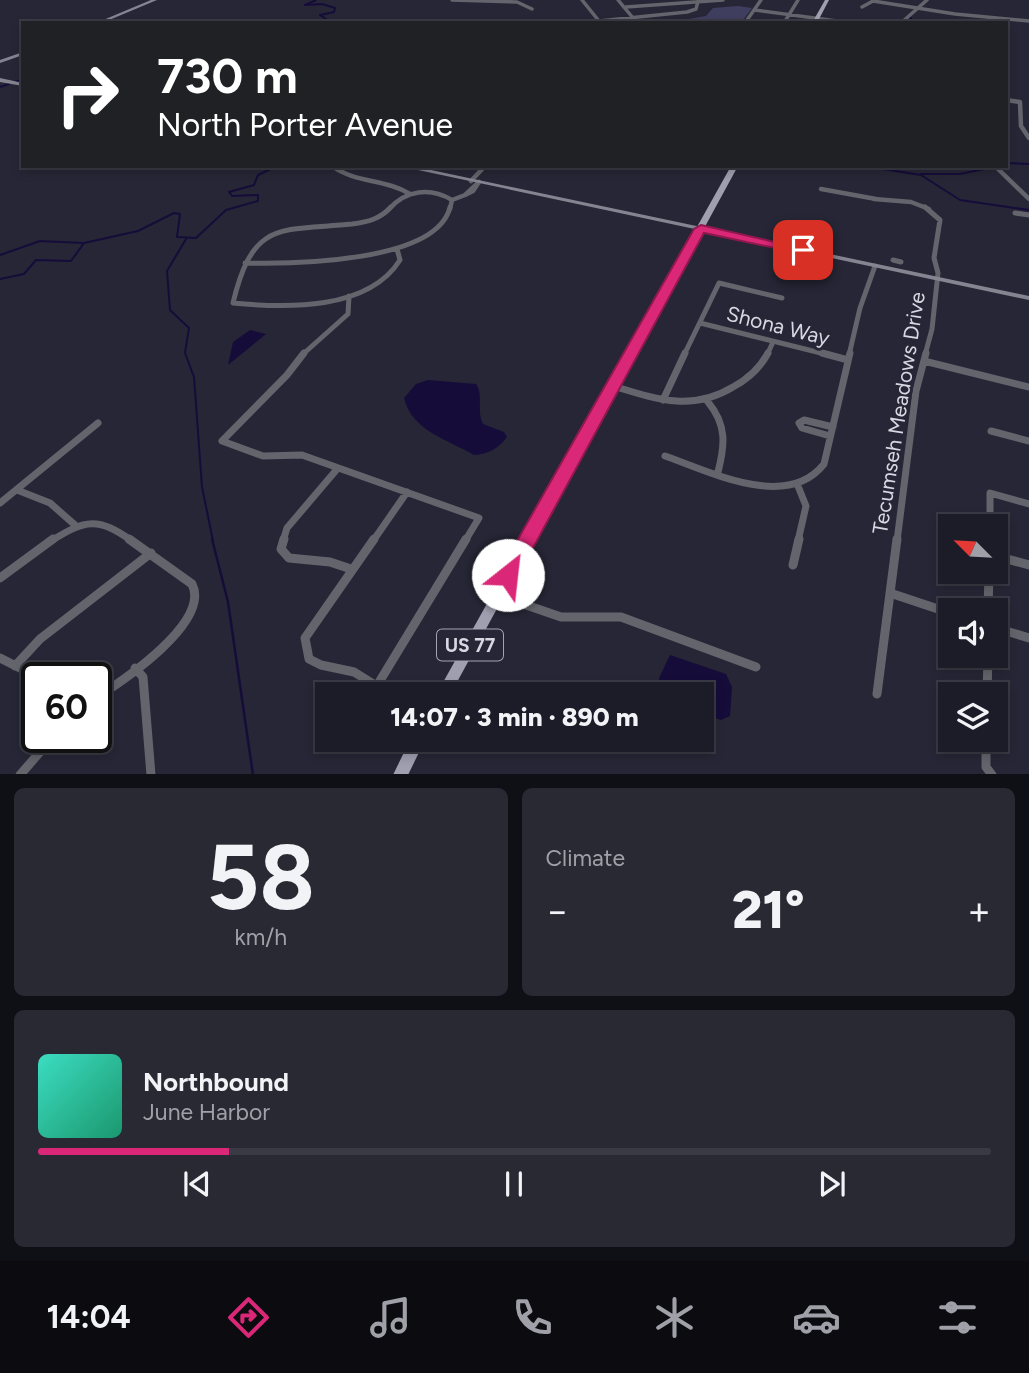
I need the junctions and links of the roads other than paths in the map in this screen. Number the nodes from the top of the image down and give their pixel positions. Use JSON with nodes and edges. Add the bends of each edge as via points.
{"nodes":[{"id":1,"x":155,"y":0,"type":"edge"},
{"id":2,"x":452,"y":0,"type":"edge"},
{"id":3,"x":582,"y":0,"type":"edge"},
{"id":4,"x":618,"y":0,"type":"edge"},
{"id":5,"x":723,"y":0,"type":"edge"},
{"id":6,"x":761,"y":0,"type":"edge"},
{"id":7,"x":798,"y":0,"type":"edge"},
{"id":8,"x":827,"y":0,"type":"edge"},
{"id":9,"x":927,"y":0,"type":"edge"},
{"id":10,"x":518,"y":1,"type":"edge"},
{"id":11,"x":698,"y":1,"type":"edge"},
{"id":12,"x":626,"y":7,"type":"junction"},
{"id":13,"x":862,"y":7,"type":"dead end"},
{"id":14,"x":919,"y":8,"type":"junction"},
{"id":15,"x":532,"y":9,"type":"dead end"},
{"id":16,"x":755,"y":10,"type":"junction"},
{"id":17,"x":789,"y":14,"type":"junction"},
{"id":18,"x":633,"y":18,"type":"junction"},
{"id":19,"x":817,"y":20,"type":"edge"},
{"id":20,"x":102,"y":21,"type":"edge"},
{"id":21,"x":598,"y":21,"type":"edge"},
{"id":22,"x":747,"y":21,"type":"edge"},
{"id":23,"x":785,"y":21,"type":"edge"},
{"id":24,"x":903,"y":21,"type":"edge"},
{"id":25,"x":1029,"y":21,"type":"edge"},
{"id":26,"x":21,"y":54,"type":"edge"},
{"id":27,"x":0,"y":62,"type":"edge"},
{"id":28,"x":0,"y":80,"type":"edge"},
{"id":29,"x":21,"y":85,"type":"edge"},
{"id":30,"x":1008,"y":100,"type":"edge"},
{"id":31,"x":1029,"y":138,"type":"edge"},
{"id":32,"x":335,"y":168,"type":"edge"},
{"id":33,"x":412,"y":168,"type":"edge"},
{"id":34,"x":484,"y":168,"type":"edge"},
{"id":35,"x":734,"y":168,"type":"edge"},
{"id":36,"x":997,"y":168,"type":"edge"},
{"id":37,"x":475,"y":181,"type":"junction"},
{"id":38,"x":821,"y":189,"type":"dead end"},
{"id":39,"x":410,"y":194,"type":"junction"},
{"id":40,"x":1029,"y":198,"type":"edge"},
{"id":41,"x":452,"y":200,"type":"junction"},
{"id":42,"x":1016,"y":213,"type":"dead end"},
{"id":43,"x":1029,"y":215,"type":"edge"},
{"id":44,"x":701,"y":229,"type":"junction"},
{"id":45,"x":397,"y":249,"type":"junction"},
{"id":46,"x":892,"y":260,"type":"dead end"},
{"id":47,"x":901,"y":262,"type":"dead end"},
{"id":48,"x":246,"y":263,"type":"junction"},
{"id":49,"x":875,"y":266,"type":"junction"},
{"id":50,"x":938,"y":279,"type":"junction"},
{"id":51,"x":349,"y":296,"type":"junction"},
{"id":52,"x":782,"y":298,"type":"dead end"},
{"id":53,"x":1029,"y":298,"type":"edge"},
{"id":54,"x":700,"y":323,"type":"junction"},
{"id":55,"x":773,"y":342,"type":"junction"},
{"id":56,"x":848,"y":360,"type":"junction"},
{"id":57,"x":924,"y":362,"type":"junction"},
{"id":58,"x":613,"y":386,"type":"junction"},
{"id":59,"x":1029,"y":387,"type":"edge"},
{"id":60,"x":663,"y":400,"type":"junction"},
{"id":61,"x":708,"y":402,"type":"junction"},
{"id":62,"x":98,"y":423,"type":"dead end"},
{"id":63,"x":833,"y":427,"type":"junction"},
{"id":64,"x":991,"y":431,"type":"dead end"},
{"id":65,"x":831,"y":436,"type":"junction"},
{"id":66,"x":1029,"y":441,"type":"edge"},
{"id":67,"x":665,"y":456,"type":"dead end"},
{"id":68,"x":338,"y":468,"type":"junction"},
{"id":69,"x":718,"y":472,"type":"junction"},
{"id":70,"x":798,"y":486,"type":"junction"},
{"id":71,"x":17,"y":490,"type":"junction"},
{"id":72,"x":407,"y":492,"type":"junction"},
{"id":73,"x":0,"y":503,"type":"edge"},
{"id":74,"x":1029,"y":504,"type":"edge"},
{"id":75,"x":990,"y":514,"type":"edge"},
{"id":76,"x":75,"y":525,"type":"junction"},
{"id":77,"x":151,"y":553,"type":"junction"},
{"id":78,"x":1008,"y":559,"type":"edge"},
{"id":79,"x":793,"y":565,"type":"dead end"},
{"id":80,"x":1029,"y":565,"type":"edge"},
{"id":81,"x":351,"y":569,"type":"junction"},
{"id":82,"x":0,"y":578,"type":"edge"},
{"id":83,"x":890,"y":593,"type":"junction"},
{"id":84,"x":497,"y":595,"type":"junction"},
{"id":85,"x":938,"y":609,"type":"edge"},
{"id":86,"x":1008,"y":632,"type":"edge"},
{"id":87,"x":1029,"y":638,"type":"edge"},
{"id":88,"x":0,"y":658,"type":"edge"},
{"id":89,"x":15,"y":666,"type":"junction"},
{"id":90,"x":756,"y":667,"type":"dead end"},
{"id":91,"x":135,"y":668,"type":"junction"},
{"id":92,"x":21,"y":669,"type":"edge"},
{"id":93,"x":374,"y":682,"type":"edge"},
{"id":94,"x":379,"y":682,"type":"edge"},
{"id":95,"x":450,"y":682,"type":"edge"},
{"id":96,"x":112,"y":686,"type":"edge"},
{"id":97,"x":877,"y":694,"type":"dead end"},
{"id":98,"x":412,"y":752,"type":"edge"},
{"id":99,"x":986,"y":752,"type":"edge"},
{"id":100,"x":39,"y":753,"type":"edge"},
{"id":101,"x":21,"y":774,"type":"edge"},
{"id":102,"x":151,"y":774,"type":"edge"},
{"id":103,"x":401,"y":774,"type":"edge"},
{"id":104,"x":991,"y":774,"type":"edge"}],
"edges":[{"from":1,"to":20,"type":"main road"},
{"from":2,"to":10,"type":"street"},
{"from":3,"to":21,"type":"street"},
{"from":4,"to":12,"type":"street"},
{"from":5,"to":11,"type":"street"},
{"from":6,"to":16,"type":"street"},
{"from":7,"to":17,"type":"street"},
{"from":8,"to":19,"type":"main road"},
{"from":9,"to":14,"type":"street"},
{"from":10,"to":15,"type":"street"},
{"from":11,"to":12,"type":"street"},
{"from":11,"to":18,"type":"street","via":[[691,12]]},
{"from":12,"to":18,"type":"street"},
{"from":13,"to":14,"type":"street","via":[[873,1]]},
{"from":14,"to":24,"type":"street"},
{"from":14,"to":25,"type":"street"},
{"from":16,"to":17,"type":"street"},
{"from":16,"to":22,"type":"street"},
{"from":17,"to":19,"type":"street"},
{"from":17,"to":23,"type":"street"},
{"from":18,"to":21,"type":"street"},
{"from":26,"to":27,"type":"main road"},
{"from":28,"to":29,"type":"main road"},
{"from":30,"to":31,"type":"street","via":[[1020,102],[1021,126]]},
{"from":32,"to":39,"type":"street","via":[[395,185]]},
{"from":33,"to":37,"type":"main road"},
{"from":34,"to":37,"type":"street"},
{"from":35,"to":44,"type":"main road","number":"US 77"},
{"from":36,"to":40,"type":"street"},
{"from":37,"to":41,"type":"street","via":[[465,195]]},
{"from":37,"to":44,"type":"main road"},
{"from":38,"to":50,"type":"street","name":"Tecumseh Meadows Drive","via":[[926,208],[940,218],[934,258]]},
{"from":39,"to":41,"type":"street","via":[[434,192]]},
{"from":39,"to":48,"type":"street","via":[[377,219],[273,234],[255,246]]},
{"from":41,"to":45,"type":"street","via":[[450,214],[434,230]]},
{"from":42,"to":43,"type":"street"},
{"from":44,"to":49,"type":"main road"},
{"from":44,"to":58,"type":"main road","number":"US 77"},
{"from":45,"to":48,"type":"street","via":[[338,259]]},
{"from":45,"to":51,"type":"street","via":[[401,260],[390,274],[372,288]]},
{"from":46,"to":47,"type":"street"},
{"from":48,"to":51,"type":"street","via":[[233,303]]},
{"from":49,"to":50,"type":"main road"},
{"from":49,"to":56,"type":"street"},
{"from":50,"to":53,"type":"main road"},
{"from":50,"to":57,"type":"street","name":"Tecumseh Meadows Drive"},
{"from":51,"to":68,"type":"street","via":[[348,314],[307,349],[222,441],[263,456],[302,455]]},
{"from":52,"to":54,"type":"street","via":[[719,283]]},
{"from":54,"to":55,"type":"street","name":"Shona Way"},
{"from":54,"to":60,"type":"street"},
{"from":55,"to":56,"type":"street","name":"Shona Way"},
{"from":55,"to":61,"type":"street","via":[[760,369]]},
{"from":56,"to":63,"type":"street"},
{"from":57,"to":59,"type":"street"},
{"from":57,"to":83,"type":"street","name":"Tecumseh Meadows Drive","via":[[916,391]]},
{"from":58,"to":60,"type":"street"},
{"from":58,"to":84,"type":"main road","number":"US 77"},
{"from":60,"to":61,"type":"street"},
{"from":61,"to":69,"type":"street","via":[[726,436]]},
{"from":62,"to":71,"type":"street"},
{"from":63,"to":65,"type":"street"},
{"from":63,"to":65,"type":"street","via":[[804,420],[799,423],[802,428]]},
{"from":64,"to":66,"type":"street"},
{"from":65,"to":70,"type":"street","via":[[820,471]]},
{"from":67,"to":69,"type":"street"},
{"from":68,"to":72,"type":"street"},
{"from":68,"to":81,"type":"street","via":[[287,528],[281,549],[299,562],[324,561]]},
{"from":69,"to":70,"type":"street","via":[[773,488]]},
{"from":70,"to":79,"type":"street","via":[[806,512]]},
{"from":71,"to":73,"type":"street"},
{"from":71,"to":76,"type":"street","via":[[50,503]]},
{"from":72,"to":81,"type":"street"},
{"from":72,"to":94,"type":"street","via":[[480,519]]},
{"from":74,"to":75,"type":"street","via":[[990,493]]},
{"from":76,"to":77,"type":"street","via":[[110,525]]},
{"from":76,"to":82,"type":"street"},
{"from":77,"to":89,"type":"street","via":[[40,639]]},
{"from":77,"to":91,"type":"street","via":[[188,580],[197,596],[196,606],[184,624]]},
{"from":78,"to":80,"type":"street"},
{"from":81,"to":93,"type":"street","via":[[308,630],[304,648],[317,664],[343,668]]},
{"from":83,"to":85,"type":"street"},
{"from":83,"to":97,"type":"street","name":"Tecumseh Meadows Drive"},
{"from":84,"to":90,"type":"street","via":[[561,617],[621,617]]},
{"from":84,"to":95,"type":"main road","number":"US 77"},
{"from":86,"to":87,"type":"street"},
{"from":88,"to":89,"type":"street"},
{"from":89,"to":92,"type":"street"},
{"from":91,"to":96,"type":"street"},
{"from":91,"to":102,"type":"street","via":[[143,677]]},
{"from":98,"to":103,"type":"main road"},
{"from":99,"to":104,"type":"street"},
{"from":100,"to":101,"type":"street"}]}
